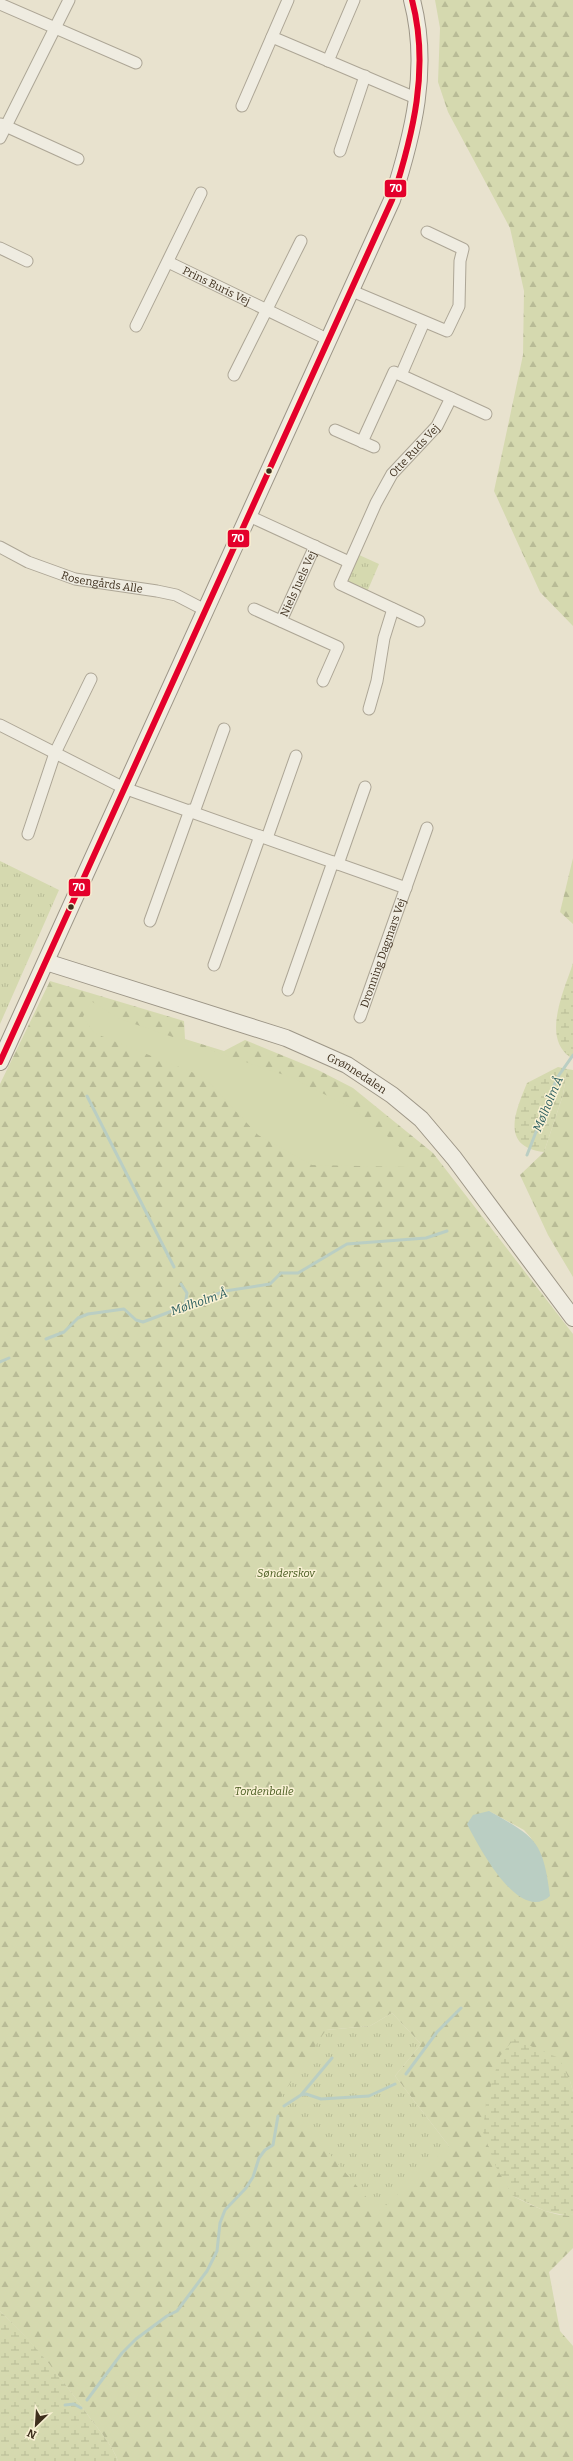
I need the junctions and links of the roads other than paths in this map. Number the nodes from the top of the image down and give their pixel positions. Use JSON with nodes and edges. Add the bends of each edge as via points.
{"nodes":[{"id":1,"x":69,"y":0,"type":"edge"},
{"id":2,"x":288,"y":0,"type":"edge"},
{"id":3,"x":354,"y":0,"type":"edge"},
{"id":4,"x":412,"y":0,"type":"edge"},
{"id":5,"x":0,"y":4,"type":"edge"},
{"id":6,"x":56,"y":28,"type":"junction"},
{"id":7,"x":272,"y":37,"type":"junction"},
{"id":8,"x":328,"y":61,"type":"junction"},
{"id":9,"x":136,"y":63,"type":"dead end"},
{"id":10,"x":365,"y":76,"type":"junction"},
{"id":11,"x":418,"y":99,"type":"junction"},
{"id":12,"x":242,"y":106,"type":"dead end"},
{"id":13,"x":3,"y":125,"type":"edge"},
{"id":14,"x":0,"y":138,"type":"edge"},
{"id":15,"x":340,"y":151,"type":"dead end"},
{"id":16,"x":78,"y":159,"type":"dead end"},
{"id":17,"x":201,"y":193,"type":"dead end"},
{"id":18,"x":427,"y":232,"type":"dead end"},
{"id":19,"x":301,"y":241,"type":"dead end"},
{"id":20,"x":0,"y":248,"type":"edge"},
{"id":21,"x":27,"y":261,"type":"dead end"},
{"id":22,"x":168,"y":262,"type":"junction"},
{"id":23,"x":352,"y":291,"type":"junction"},
{"id":24,"x":266,"y":310,"type":"junction"},
{"id":25,"x":424,"y":322,"type":"junction"},
{"id":26,"x":136,"y":326,"type":"dead end"},
{"id":27,"x":329,"y":340,"type":"junction"},
{"id":28,"x":234,"y":375,"type":"dead end"},
{"id":29,"x":401,"y":375,"type":"junction"},
{"id":30,"x":451,"y":398,"type":"junction"},
{"id":31,"x":486,"y":414,"type":"dead end"},
{"id":32,"x":335,"y":430,"type":"dead end"},
{"id":33,"x":362,"y":442,"type":"junction"},
{"id":34,"x":374,"y":448,"type":"dead end"},
{"id":35,"x":249,"y":516,"type":"junction"},
{"id":36,"x":315,"y":546,"type":"junction"},
{"id":37,"x":0,"y":547,"type":"edge"},
{"id":38,"x":349,"y":562,"type":"junction"},
{"id":39,"x":254,"y":609,"type":"dead end"},
{"id":40,"x":393,"y":609,"type":"junction"},
{"id":41,"x":205,"y":610,"type":"junction"},
{"id":42,"x":281,"y":621,"type":"junction"},
{"id":43,"x":419,"y":621,"type":"dead end"},
{"id":44,"x":91,"y":679,"type":"dead end"},
{"id":45,"x":323,"y":680,"type":"dead end"},
{"id":46,"x":369,"y":710,"type":"dead end"},
{"id":47,"x":0,"y":725,"type":"edge"},
{"id":48,"x":224,"y":729,"type":"dead end"},
{"id":49,"x":55,"y":752,"type":"junction"},
{"id":50,"x":296,"y":756,"type":"dead end"},
{"id":51,"x":366,"y":787,"type":"dead end"},
{"id":52,"x":124,"y":788,"type":"junction"},
{"id":53,"x":192,"y":811,"type":"junction"},
{"id":54,"x":427,"y":828,"type":"dead end"},
{"id":55,"x":28,"y":834,"type":"dead end"},
{"id":56,"x":263,"y":837,"type":"junction"},
{"id":57,"x":336,"y":863,"type":"junction"},
{"id":58,"x":406,"y":888,"type":"junction"},
{"id":59,"x":150,"y":921,"type":"dead end"},
{"id":60,"x":46,"y":962,"type":"junction"},
{"id":61,"x":214,"y":965,"type":"dead end"},
{"id":62,"x":288,"y":990,"type":"dead end"},
{"id":63,"x":360,"y":1017,"type":"dead end"},
{"id":64,"x":0,"y":1062,"type":"edge"},
{"id":65,"x":573,"y":1318,"type":"edge"}],
"edges":[{"from":1,"to":6,"type":"street"},
{"from":2,"to":7,"type":"street"},
{"from":3,"to":8,"type":"street"},
{"from":4,"to":11,"type":"street","via":[[418,37]]},
{"from":5,"to":6,"type":"street"},
{"from":6,"to":9,"type":"street"},
{"from":6,"to":13,"type":"street"},
{"from":7,"to":8,"type":"street"},
{"from":7,"to":12,"type":"street"},
{"from":8,"to":10,"type":"street"},
{"from":10,"to":11,"type":"street"},
{"from":10,"to":15,"type":"street"},
{"from":11,"to":23,"type":"street","via":[[409,146],[392,200]]},
{"from":13,"to":14,"type":"street"},
{"from":13,"to":16,"type":"street"},
{"from":17,"to":22,"type":"street"},
{"from":18,"to":25,"type":"street","via":[[463,249],[460,261],[459,306],[447,331]]},
{"from":19,"to":24,"type":"street"},
{"from":20,"to":21,"type":"street"},
{"from":22,"to":24,"type":"street","name":"Prins Buris Vej"},
{"from":22,"to":26,"type":"street"},
{"from":23,"to":25,"type":"street"},
{"from":23,"to":27,"type":"street"},
{"from":24,"to":27,"type":"street","name":"Prins Buris Vej"},
{"from":24,"to":28,"type":"street"},
{"from":25,"to":29,"type":"street"},
{"from":27,"to":35,"type":"street"},
{"from":29,"to":30,"type":"street"},
{"from":29,"to":33,"type":"street","via":[[394,372]]},
{"from":30,"to":31,"type":"street"},
{"from":30,"to":38,"type":"street","name":"Otte Ruds Vej","via":[[437,426],[392,474]]},
{"from":32,"to":33,"type":"street"},
{"from":33,"to":34,"type":"street"},
{"from":35,"to":36,"type":"street","name":"Niels Juels Vej"},
{"from":35,"to":41,"type":"street"},
{"from":36,"to":38,"type":"street","name":"Niels Juels Vej"},
{"from":36,"to":42,"type":"street","name":"Niels Juels Vej"},
{"from":37,"to":41,"type":"street","name":"Rosengårds Alle","via":[[28,562],[75,579],[157,590],[176,595]]},
{"from":38,"to":40,"type":"street","via":[[340,584]]},
{"from":39,"to":42,"type":"street","name":"Niels Juels Vej"},
{"from":40,"to":43,"type":"street"},
{"from":40,"to":46,"type":"street","via":[[375,658],[377,682]]},
{"from":41,"to":52,"type":"street"},
{"from":42,"to":45,"type":"street","name":"Niels Juels Vej","via":[[338,647]]},
{"from":44,"to":49,"type":"street"},
{"from":47,"to":49,"type":"street","name":"Dronning Dagmars Vej"},
{"from":48,"to":53,"type":"street"},
{"from":49,"to":52,"type":"street","name":"Dronning Dagmars Vej"},
{"from":49,"to":55,"type":"street"},
{"from":50,"to":56,"type":"street"},
{"from":51,"to":57,"type":"street"},
{"from":52,"to":53,"type":"street","name":"Dronning Dagmars Vej"},
{"from":52,"to":60,"type":"street"},
{"from":53,"to":56,"type":"street","name":"Dronning Dagmars Vej"},
{"from":53,"to":59,"type":"street"},
{"from":54,"to":58,"type":"street","name":"Dronning Dagmars Vej"},
{"from":56,"to":57,"type":"street","name":"Dronning Dagmars Vej"},
{"from":56,"to":61,"type":"street"},
{"from":57,"to":58,"type":"street","name":"Dronning Dagmars Vej"},
{"from":57,"to":62,"type":"street"},
{"from":58,"to":63,"type":"street","name":"Dronning Dagmars Vej"},
{"from":60,"to":64,"type":"street"},
{"from":60,"to":65,"type":"street","name":"Grønnedalen","via":[[286,1038],[347,1065],[392,1094],[421,1119],[449,1153]]}]}
